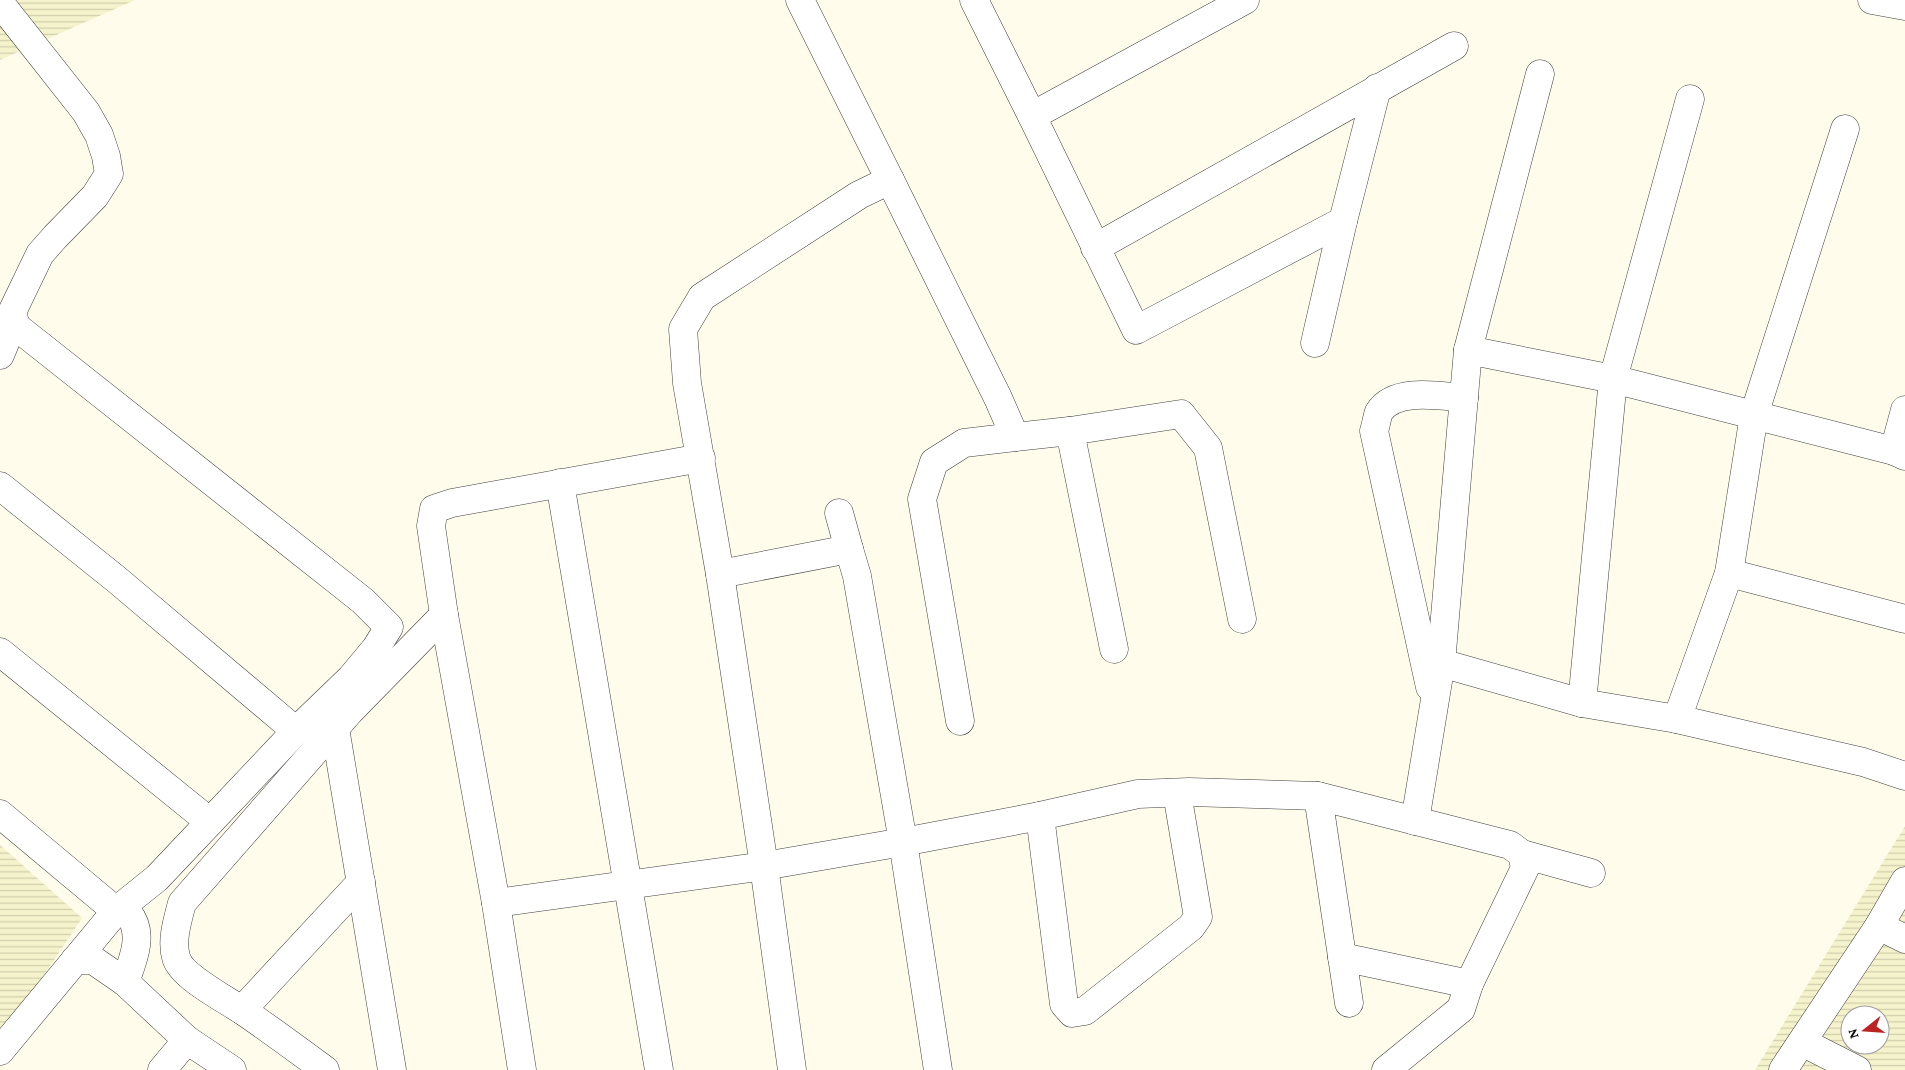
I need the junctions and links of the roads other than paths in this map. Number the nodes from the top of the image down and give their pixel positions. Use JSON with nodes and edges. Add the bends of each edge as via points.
{"nodes":[{"id":1,"x":800,"y":0,"type":"edge"},
{"id":2,"x":974,"y":0,"type":"edge"},
{"id":3,"x":1245,"y":0,"type":"edge"},
{"id":4,"x":1872,"y":0,"type":"edge"},
{"id":5,"x":0,"y":3,"type":"edge"},
{"id":6,"x":1905,"y":6,"type":"edge"},
{"id":7,"x":1454,"y":46,"type":"dead end"},
{"id":8,"x":1540,"y":74,"type":"dead end"},
{"id":9,"x":1376,"y":88,"type":"junction"},
{"id":10,"x":1690,"y":99,"type":"dead end"},
{"id":11,"x":1032,"y":116,"type":"junction"},
{"id":12,"x":1845,"y":129,"type":"dead end"},
{"id":13,"x":890,"y":180,"type":"junction"},
{"id":14,"x":1343,"y":221,"type":"junction"},
{"id":15,"x":1096,"y":248,"type":"junction"},
{"id":16,"x":14,"y":322,"type":"junction"},
{"id":17,"x":1315,"y":343,"type":"dead end"},
{"id":18,"x":1468,"y":350,"type":"junction"},
{"id":19,"x":0,"y":355,"type":"edge"},
{"id":20,"x":1613,"y":379,"type":"junction"},
{"id":21,"x":1464,"y":398,"type":"junction"},
{"id":22,"x":1905,"y":410,"type":"edge"},
{"id":23,"x":1754,"y":415,"type":"junction"},
{"id":24,"x":1070,"y":431,"type":"junction"},
{"id":25,"x":1015,"y":437,"type":"junction"},
{"id":26,"x":1899,"y":453,"type":"edge"},
{"id":27,"x":701,"y":458,"type":"junction"},
{"id":28,"x":560,"y":484,"type":"junction"},
{"id":29,"x":0,"y":486,"type":"edge"},
{"id":30,"x":839,"y":513,"type":"dead end"},
{"id":31,"x":849,"y":549,"type":"junction"},
{"id":32,"x":1729,"y":573,"type":"junction"},
{"id":33,"x":720,"y":574,"type":"junction"},
{"id":34,"x":444,"y":615,"type":"junction"},
{"id":35,"x":1905,"y":618,"type":"edge"},
{"id":36,"x":1242,"y":619,"type":"dead end"},
{"id":37,"x":1114,"y":649,"type":"dead end"},
{"id":38,"x":0,"y":652,"type":"edge"},
{"id":39,"x":1441,"y":663,"type":"junction"},
{"id":40,"x":1582,"y":703,"type":"junction"},
{"id":41,"x":1434,"y":704,"type":"junction"},
{"id":42,"x":1677,"y":719,"type":"junction"},
{"id":43,"x":960,"y":721,"type":"dead end"},
{"id":44,"x":335,"y":728,"type":"junction"},
{"id":45,"x":296,"y":731,"type":"junction"},
{"id":46,"x":1905,"y":776,"type":"edge"},
{"id":47,"x":1177,"y":792,"type":"junction"},
{"id":48,"x":1318,"y":796,"type":"junction"},
{"id":49,"x":0,"y":814,"type":"edge"},
{"id":50,"x":1040,"y":816,"type":"junction"},
{"id":51,"x":1415,"y":821,"type":"junction"},
{"id":52,"x":210,"y":822,"type":"junction"},
{"id":53,"x":902,"y":842,"type":"junction"},
{"id":54,"x":1522,"y":854,"type":"junction"},
{"id":55,"x":764,"y":866,"type":"junction"},
{"id":56,"x":1591,"y":873,"type":"dead end"},
{"id":57,"x":1905,"y":881,"type":"edge"},
{"id":58,"x":361,"y":882,"type":"junction"},
{"id":59,"x":628,"y":886,"type":"junction"},
{"id":60,"x":496,"y":903,"type":"junction"},
{"id":61,"x":116,"y":911,"type":"junction"},
{"id":62,"x":1879,"y":926,"type":"junction"},
{"id":63,"x":1905,"y":939,"type":"edge"},
{"id":64,"x":1342,"y":957,"type":"junction"},
{"id":65,"x":75,"y":960,"type":"junction"},
{"id":66,"x":125,"y":982,"type":"junction"},
{"id":67,"x":1469,"y":984,"type":"junction"},
{"id":68,"x":1349,"y":1004,"type":"dead end"},
{"id":69,"x":242,"y":1010,"type":"junction"},
{"id":70,"x":187,"y":1040,"type":"junction"},
{"id":71,"x":1802,"y":1042,"type":"junction"},
{"id":72,"x":0,"y":1051,"type":"edge"},
{"id":73,"x":162,"y":1070,"type":"edge"},
{"id":74,"x":232,"y":1070,"type":"edge"},
{"id":75,"x":325,"y":1070,"type":"edge"},
{"id":76,"x":392,"y":1070,"type":"edge"},
{"id":77,"x":522,"y":1070,"type":"edge"},
{"id":78,"x":659,"y":1070,"type":"edge"},
{"id":79,"x":792,"y":1070,"type":"edge"},
{"id":80,"x":938,"y":1070,"type":"edge"},
{"id":81,"x":1386,"y":1070,"type":"edge"},
{"id":82,"x":1783,"y":1070,"type":"edge"},
{"id":83,"x":1857,"y":1070,"type":"edge"}],
"edges":[{"from":1,"to":13,"type":"street"},
{"from":2,"to":11,"type":"street"},
{"from":3,"to":11,"type":"street"},
{"from":4,"to":6,"type":"street"},
{"from":5,"to":16,"type":"street","via":[[86,112],[99,134],[109,174],[95,196],[40,254],[12,310]]},
{"from":7,"to":9,"type":"street"},
{"from":8,"to":18,"type":"street"},
{"from":9,"to":14,"type":"street"},
{"from":9,"to":15,"type":"street"},
{"from":10,"to":20,"type":"street"},
{"from":11,"to":15,"type":"street"},
{"from":12,"to":23,"type":"street"},
{"from":13,"to":25,"type":"street"},
{"from":13,"to":27,"type":"street","via":[[859,195],[702,297],[683,329],[687,383]]},
{"from":14,"to":15,"type":"street","via":[[1136,330]]},
{"from":14,"to":17,"type":"street"},
{"from":16,"to":19,"type":"street"},
{"from":16,"to":45,"type":"street","via":[[363,601],[389,628],[351,678]]},
{"from":18,"to":20,"type":"street"},
{"from":18,"to":21,"type":"street"},
{"from":20,"to":23,"type":"street"},
{"from":20,"to":40,"type":"street"},
{"from":21,"to":39,"type":"street"},
{"from":21,"to":41,"type":"street","via":[[1414,394],[1392,401],[1379,412],[1374,431]]},
{"from":22,"to":26,"type":"street"},
{"from":23,"to":26,"type":"street"},
{"from":23,"to":32,"type":"street"},
{"from":24,"to":25,"type":"street"},
{"from":24,"to":36,"type":"street","via":[[1180,414],[1208,448]]},
{"from":24,"to":37,"type":"street"},
{"from":25,"to":43,"type":"street","via":[[964,444],[934,462],[922,499]]},
{"from":27,"to":28,"type":"street"},
{"from":27,"to":33,"type":"street"},
{"from":28,"to":34,"type":"street","via":[[434,509],[431,526]]},
{"from":28,"to":59,"type":"street"},
{"from":29,"to":45,"type":"street"},
{"from":30,"to":31,"type":"street"},
{"from":31,"to":33,"type":"street"},
{"from":31,"to":53,"type":"street"},
{"from":32,"to":35,"type":"street"},
{"from":32,"to":42,"type":"street"},
{"from":33,"to":55,"type":"street"},
{"from":34,"to":44,"type":"street"},
{"from":34,"to":60,"type":"street"},
{"from":38,"to":52,"type":"street"},
{"from":39,"to":40,"type":"street"},
{"from":39,"to":41,"type":"street"},
{"from":40,"to":42,"type":"street"},
{"from":41,"to":51,"type":"street"},
{"from":42,"to":46,"type":"street","via":[[1862,762]]},
{"from":44,"to":58,"type":"street"},
{"from":44,"to":69,"type":"street","via":[[182,903],[175,944],[179,965],[206,988]]},
{"from":45,"to":52,"type":"street"},
{"from":47,"to":48,"type":"street"},
{"from":47,"to":50,"type":"street","via":[[1138,794]]},
{"from":47,"to":50,"type":"street","via":[[1198,917],[1192,927],[1085,1011],[1072,1014],[1064,1004]]},
{"from":48,"to":51,"type":"street"},
{"from":48,"to":64,"type":"street"},
{"from":49,"to":61,"type":"street"},
{"from":50,"to":53,"type":"street"},
{"from":51,"to":54,"type":"street","via":[[1510,845]]},
{"from":52,"to":61,"type":"street","via":[[158,878]]},
{"from":53,"to":55,"type":"street"},
{"from":53,"to":80,"type":"street"},
{"from":54,"to":56,"type":"street"},
{"from":54,"to":67,"type":"street","via":[[1525,868]]},
{"from":55,"to":59,"type":"street"},
{"from":55,"to":79,"type":"street"},
{"from":57,"to":62,"type":"street"},
{"from":58,"to":69,"type":"street"},
{"from":58,"to":76,"type":"street"},
{"from":59,"to":60,"type":"street"},
{"from":59,"to":78,"type":"street"},
{"from":60,"to":77,"type":"street"},
{"from":61,"to":65,"type":"street"},
{"from":61,"to":66,"type":"street","via":[[128,913],[134,920],[137,946]]},
{"from":62,"to":63,"type":"street"},
{"from":62,"to":71,"type":"street"},
{"from":64,"to":67,"type":"street"},
{"from":64,"to":68,"type":"street"},
{"from":65,"to":66,"type":"street","via":[[93,960]]},
{"from":65,"to":72,"type":"street"},
{"from":66,"to":70,"type":"street"},
{"from":67,"to":81,"type":"street","via":[[1461,1009]]},
{"from":69,"to":75,"type":"street"},
{"from":70,"to":73,"type":"street"},
{"from":70,"to":74,"type":"street"},
{"from":71,"to":82,"type":"street"},
{"from":71,"to":83,"type":"street"}]}
